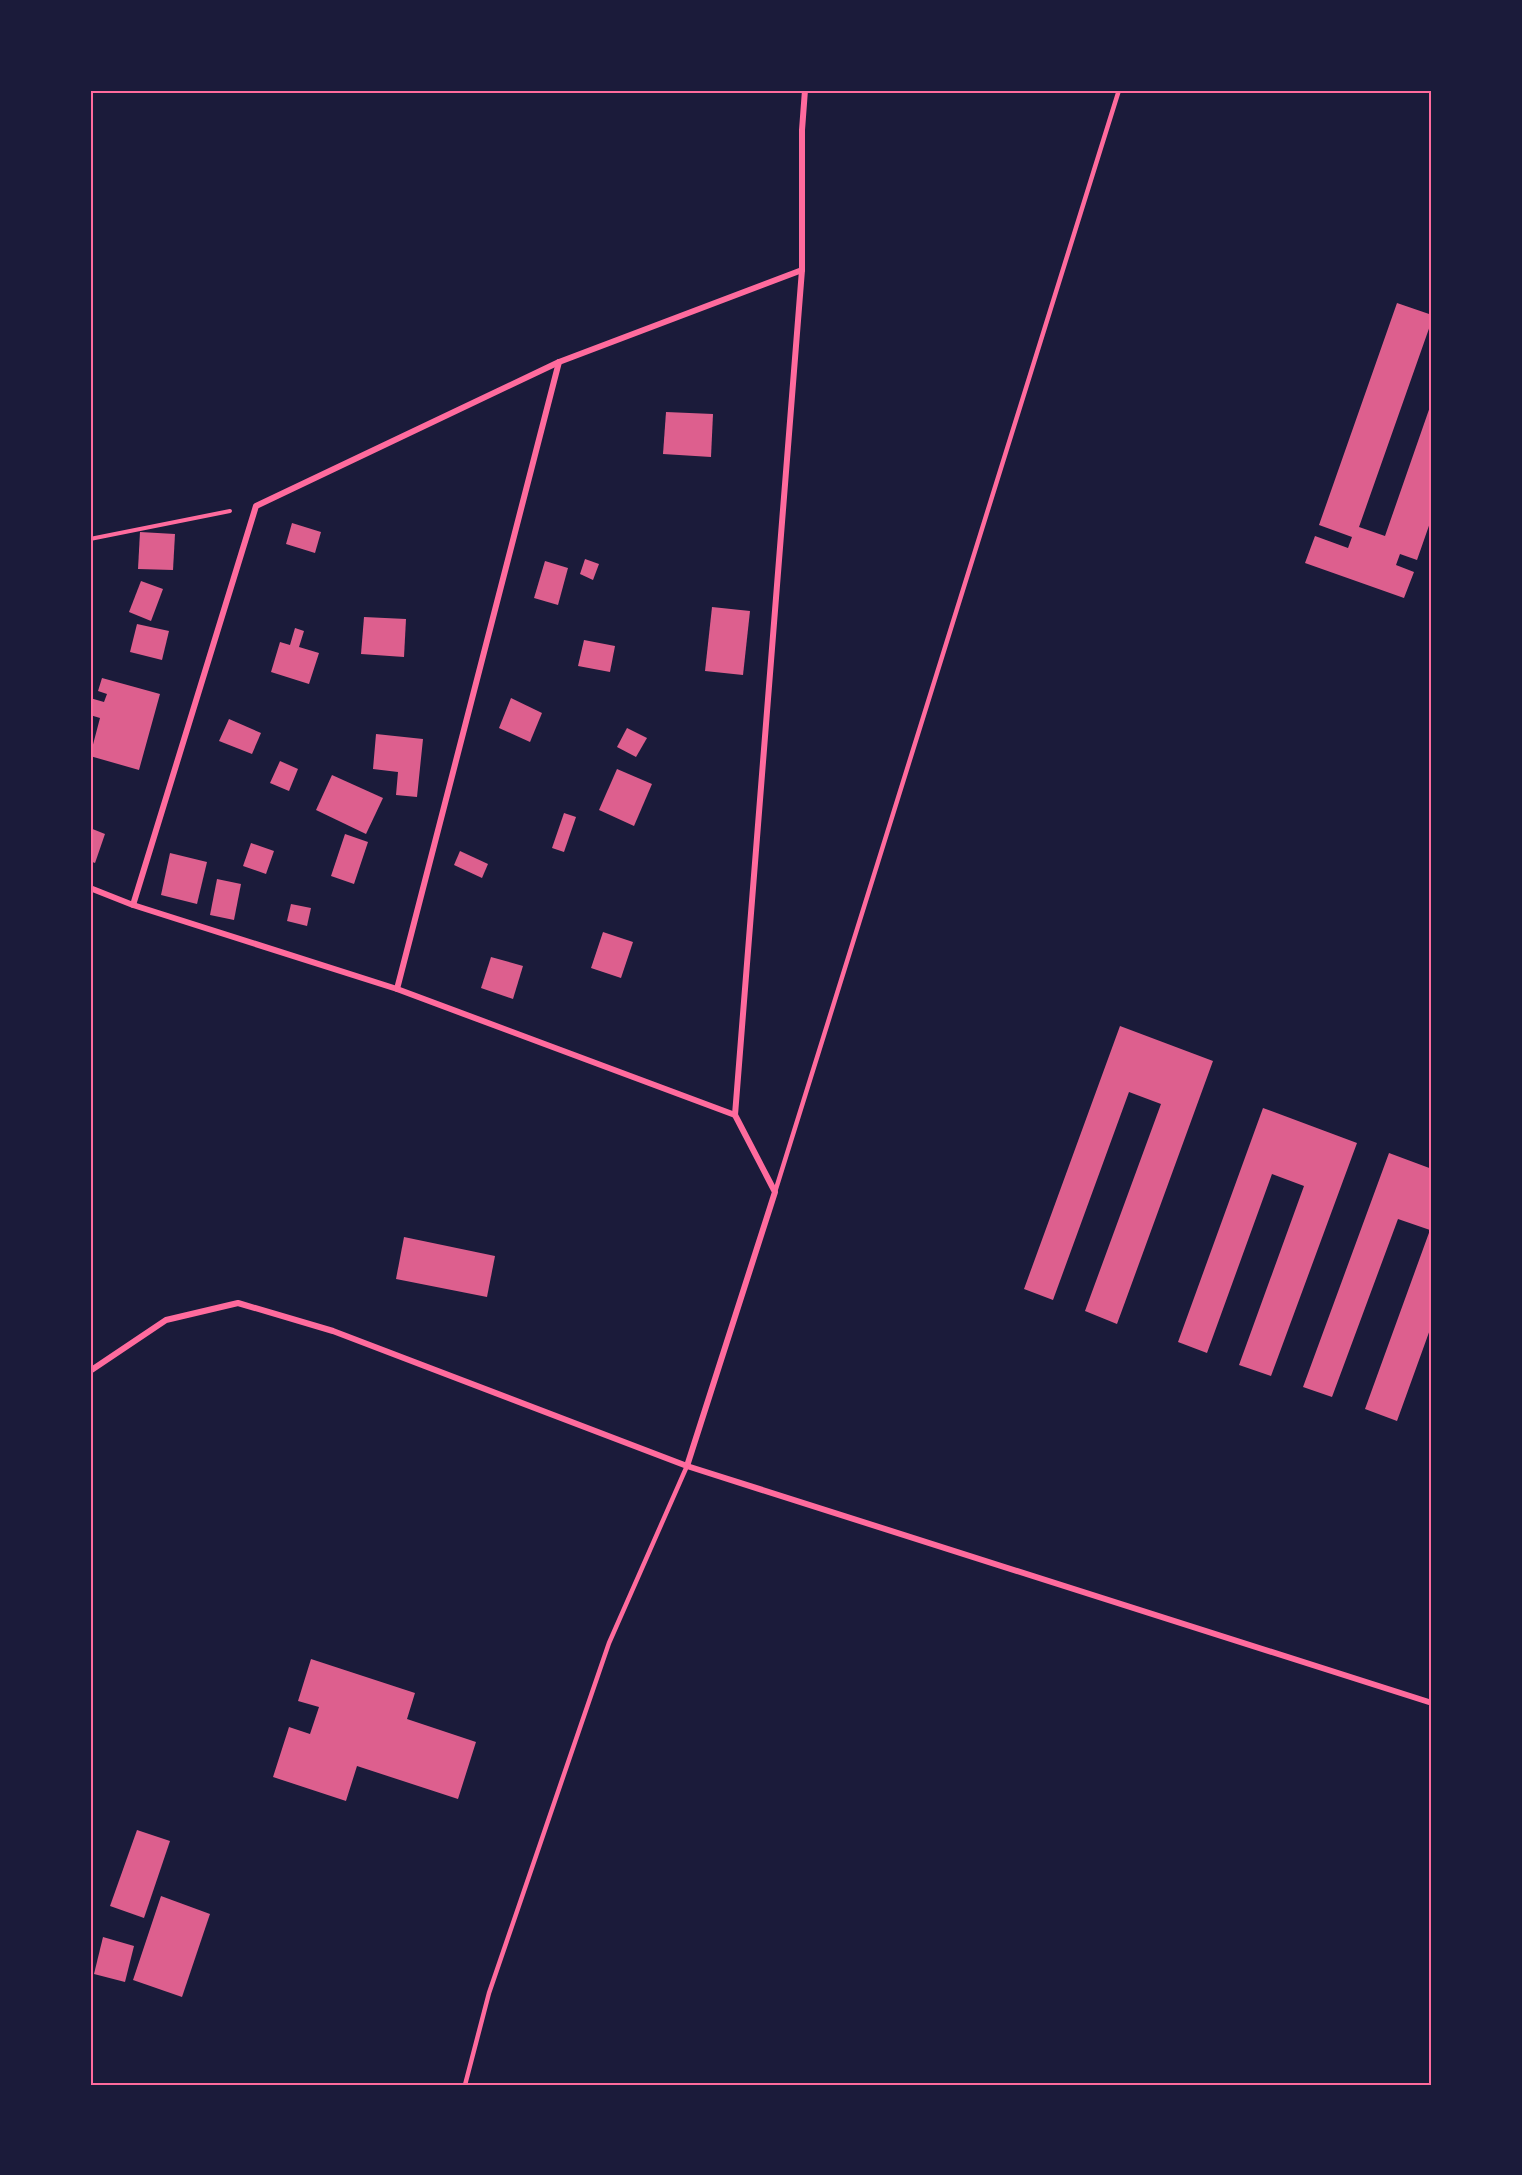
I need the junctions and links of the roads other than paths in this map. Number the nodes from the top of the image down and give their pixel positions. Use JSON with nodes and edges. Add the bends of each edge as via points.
{"nodes":[{"id":1,"x":805,"y":90,"type":"edge"},
{"id":2,"x":1119,"y":90,"type":"edge"},
{"id":3,"x":802,"y":270,"type":"junction"},
{"id":4,"x":559,"y":362,"type":"junction"},
{"id":5,"x":90,"y":888,"type":"edge"},
{"id":6,"x":133,"y":905,"type":"junction"},
{"id":7,"x":397,"y":989,"type":"junction"},
{"id":8,"x":735,"y":1115,"type":"junction"},
{"id":9,"x":775,"y":1192,"type":"junction"},
{"id":10,"x":90,"y":1371,"type":"edge"},
{"id":11,"x":687,"y":1466,"type":"junction"},
{"id":12,"x":1432,"y":1703,"type":"edge"},
{"id":13,"x":465,"y":2085,"type":"edge"}],
"edges":[{"from":1,"to":3,"type":"street"},
{"from":2,"to":9,"type":"lane"},
{"from":3,"to":4,"type":"street"},
{"from":3,"to":8,"type":"street"},
{"from":4,"to":6,"type":"street","via":[[256,506]]},
{"from":4,"to":7,"type":"street"},
{"from":5,"to":6,"type":"street"},
{"from":6,"to":7,"type":"street"},
{"from":7,"to":8,"type":"street"},
{"from":8,"to":9,"type":"street"},
{"from":9,"to":11,"type":"street"},
{"from":10,"to":11,"type":"street","via":[[166,1320],[238,1303],[333,1331]]},
{"from":11,"to":12,"type":"street"},
{"from":11,"to":13,"type":"lane","via":[[609,1643],[489,1993]]}]}
